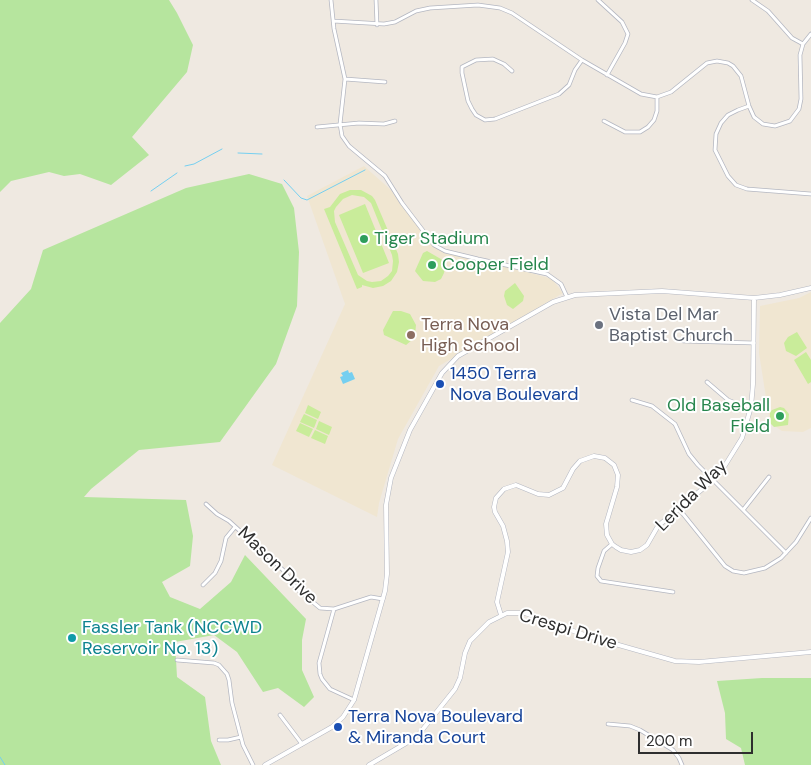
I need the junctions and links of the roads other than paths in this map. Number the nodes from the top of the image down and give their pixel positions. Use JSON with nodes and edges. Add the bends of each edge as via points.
{"nodes":[{"id":1,"x":331,"y":0,"type":"edge"},
{"id":2,"x":376,"y":0,"type":"edge"},
{"id":3,"x":598,"y":0,"type":"edge"},
{"id":4,"x":752,"y":0,"type":"edge"},
{"id":5,"x":332,"y":21,"type":"junction"},
{"id":6,"x":378,"y":25,"type":"junction"},
{"id":7,"x":811,"y":34,"type":"edge"},
{"id":8,"x":803,"y":44,"type":"junction"},
{"id":9,"x":582,"y":60,"type":"junction"},
{"id":10,"x":512,"y":71,"type":"dead end"},
{"id":11,"x":607,"y":75,"type":"junction"},
{"id":12,"x":345,"y":79,"type":"junction"},
{"id":13,"x":384,"y":82,"type":"dead end"},
{"id":14,"x":657,"y":97,"type":"junction"},
{"id":15,"x":749,"y":106,"type":"junction"},
{"id":16,"x":395,"y":121,"type":"dead end"},
{"id":17,"x":604,"y":121,"type":"dead end"},
{"id":18,"x":340,"y":124,"type":"junction"},
{"id":19,"x":317,"y":127,"type":"dead end"},
{"id":20,"x":811,"y":194,"type":"edge"},
{"id":21,"x":811,"y":288,"type":"edge"},
{"id":22,"x":567,"y":297,"type":"junction"},
{"id":23,"x":754,"y":298,"type":"junction"},
{"id":24,"x":683,"y":341,"type":"dead end"},
{"id":25,"x":754,"y":342,"type":"junction"},
{"id":26,"x":707,"y":382,"type":"dead end"},
{"id":27,"x":632,"y":400,"type":"dead end"},
{"id":28,"x":751,"y":407,"type":"junction"},
{"id":29,"x":768,"y":477,"type":"dead end"},
{"id":30,"x":712,"y":480,"type":"junction"},
{"id":31,"x":206,"y":504,"type":"dead end"},
{"id":32,"x":679,"y":509,"type":"junction"},
{"id":33,"x":743,"y":510,"type":"junction"},
{"id":34,"x":811,"y":518,"type":"edge"},
{"id":35,"x":235,"y":527,"type":"junction"},
{"id":36,"x":612,"y":544,"type":"junction"},
{"id":37,"x":786,"y":553,"type":"junction"},
{"id":38,"x":203,"y":585,"type":"dead end"},
{"id":39,"x":673,"y":592,"type":"dead end"},
{"id":40,"x":383,"y":600,"type":"junction"},
{"id":41,"x":334,"y":609,"type":"junction"},
{"id":42,"x":501,"y":615,"type":"junction"},
{"id":43,"x":811,"y":652,"type":"edge"},
{"id":44,"x":176,"y":660,"type":"dead end"},
{"id":45,"x":354,"y":700,"type":"junction"},
{"id":46,"x":280,"y":715,"type":"dead end"},
{"id":47,"x":608,"y":724,"type":"dead end"},
{"id":48,"x":241,"y":737,"type":"junction"},
{"id":49,"x":219,"y":740,"type":"dead end"},
{"id":50,"x":302,"y":744,"type":"junction"},
{"id":51,"x":253,"y":765,"type":"edge"},
{"id":52,"x":266,"y":765,"type":"edge"},
{"id":53,"x":369,"y":765,"type":"edge"},
{"id":54,"x":682,"y":765,"type":"edge"}],
"edges":[{"from":1,"to":5,"type":"street"},
{"from":2,"to":6,"type":"street"},
{"from":3,"to":11,"type":"street","via":[[622,22],[628,34]]},
{"from":4,"to":8,"type":"street","via":[[768,11],[792,38]]},
{"from":5,"to":6,"type":"street"},
{"from":5,"to":12,"type":"street"},
{"from":6,"to":9,"type":"street","via":[[430,8],[493,6],[512,13]]},
{"from":7,"to":8,"type":"street"},
{"from":8,"to":15,"type":"street","via":[[801,104],[794,118],[780,126],[769,126],[758,121]]},
{"from":9,"to":10,"type":"street","via":[[569,85],[559,94],[495,119],[485,120],[476,115],[468,101],[462,67],[485,58],[504,64]]},
{"from":9,"to":11,"type":"street"},
{"from":11,"to":14,"type":"street","via":[[641,94]]},
{"from":12,"to":13,"type":"street"},
{"from":12,"to":18,"type":"street"},
{"from":14,"to":15,"type":"street","via":[[671,92],[702,66],[722,61],[733,66],[741,76]]},
{"from":14,"to":17,"type":"street","via":[[654,120],[640,132],[625,132]]},
{"from":15,"to":20,"type":"street","via":[[728,115],[716,134],[715,150],[728,176],[747,189]]},
{"from":16,"to":18,"type":"street"},
{"from":18,"to":19,"type":"street"},
{"from":18,"to":22,"type":"street","via":[[342,136],[349,146],[385,176],[434,245],[478,259],[547,274],[561,284]]},
{"from":21,"to":23,"type":"street","via":[[780,296]]},
{"from":22,"to":23,"type":"street","via":[[662,291]]},
{"from":22,"to":40,"type":"street","via":[[464,352],[442,372],[406,438],[392,478],[386,505],[387,574]]},
{"from":23,"to":25,"type":"street","name":"Lerida Way"},
{"from":24,"to":25,"type":"street"},
{"from":25,"to":28,"type":"street","name":"Lerida Way"},
{"from":26,"to":28,"type":"street","via":[[728,400]]},
{"from":27,"to":30,"type":"street","via":[[652,406],[675,424],[689,454]]},
{"from":28,"to":30,"type":"street","name":"Lerida Way","via":[[738,446]]},
{"from":29,"to":33,"type":"street"},
{"from":30,"to":32,"type":"street","name":"Lerida Way"},
{"from":30,"to":33,"type":"street"},
{"from":31,"to":35,"type":"street","name":"Mason Drive"},
{"from":32,"to":36,"type":"street","name":"Lerida Way","via":[[658,526],[650,542],[640,550],[626,552]]},
{"from":32,"to":37,"type":"street","via":[[721,562],[733,571],[754,572]]},
{"from":33,"to":37,"type":"street"},
{"from":34,"to":37,"type":"street"},
{"from":35,"to":38,"type":"street","via":[[226,538],[215,573]]},
{"from":35,"to":41,"type":"street","name":"Mason Drive","via":[[283,570],[311,602],[320,608]]},
{"from":36,"to":39,"type":"street","via":[[602,554],[597,576],[601,581]]},
{"from":36,"to":42,"type":"street","via":[[606,524],[618,475],[614,464],[605,458],[594,456],[580,461],[563,488],[549,495],[516,485],[504,489],[498,495],[494,508],[505,531],[508,552],[497,602]]},
{"from":40,"to":41,"type":"street","name":"Mason Drive","via":[[367,598]]},
{"from":40,"to":45,"type":"street"},
{"from":41,"to":45,"type":"street","via":[[319,663],[320,674],[330,689]]},
{"from":42,"to":43,"type":"street","name":"Crespi Drive","via":[[525,613],[588,636],[675,661],[699,662]]},
{"from":42,"to":53,"type":"street","name":"Crespi Drive","via":[[470,641],[458,684],[423,729]]},
{"from":44,"to":48,"type":"street","via":[[208,661],[224,669]]},
{"from":45,"to":50,"type":"street","via":[[336,724]]},
{"from":46,"to":50,"type":"street"},
{"from":47,"to":54,"type":"street","via":[[640,730],[673,750]]},
{"from":48,"to":49,"type":"street"},
{"from":48,"to":51,"type":"street"},
{"from":50,"to":52,"type":"street"}]}
